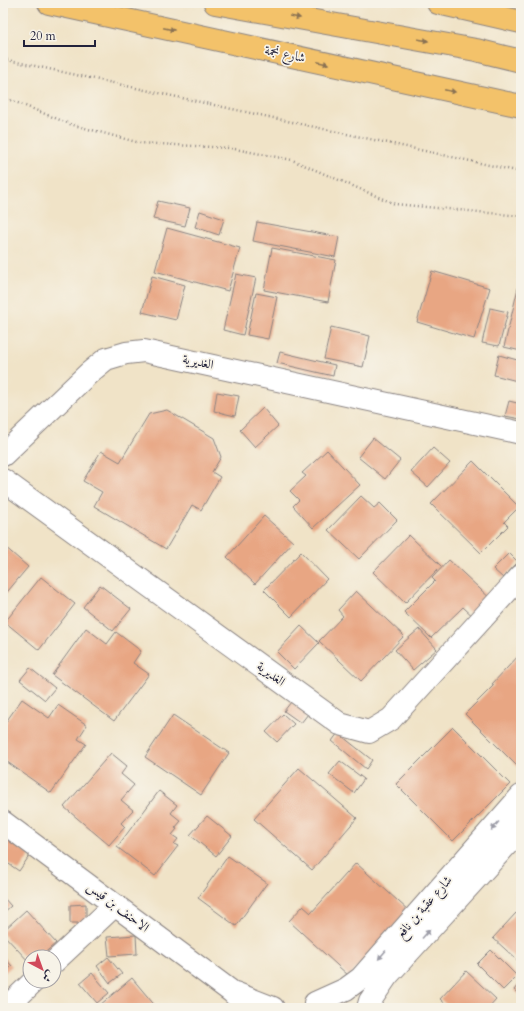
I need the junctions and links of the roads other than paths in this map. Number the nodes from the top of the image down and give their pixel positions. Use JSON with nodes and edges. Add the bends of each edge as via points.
{"nodes":[{"id":1,"x":49,"y":3,"type":"edge"},
{"id":2,"x":215,"y":3,"type":"edge"},
{"id":3,"x":438,"y":3,"type":"edge"},
{"id":4,"x":521,"y":22,"type":"edge"},
{"id":5,"x":521,"y":61,"type":"edge"},
{"id":6,"x":521,"y":106,"type":"edge"},
{"id":7,"x":521,"y":433,"type":"edge"},
{"id":8,"x":3,"y":455,"type":"edge"},
{"id":9,"x":3,"y":480,"type":"edge"},
{"id":10,"x":520,"y":579,"type":"edge"},
{"id":11,"x":521,"y":796,"type":"edge"},
{"id":12,"x":3,"y":822,"type":"edge"},
{"id":13,"x":521,"y":829,"type":"edge"},
{"id":14,"x":511,"y":849,"type":"edge"},
{"id":15,"x":114,"y":905,"type":"junction"},
{"id":16,"x":62,"y":954,"type":"edge"},
{"id":17,"x":26,"y":989,"type":"edge"},
{"id":18,"x":232,"y":992,"type":"junction"},
{"id":19,"x":306,"y":1005,"type":"edge"},
{"id":20,"x":6,"y":1008,"type":"edge"},
{"id":21,"x":248,"y":1008,"type":"edge"},
{"id":22,"x":273,"y":1008,"type":"edge"},
{"id":23,"x":340,"y":1008,"type":"edge"},
{"id":24,"x":368,"y":1008,"type":"edge"}],
"edges":[{"from":1,"to":6,"type":"main road","name":"شارع نجمة","one_way":true},
{"from":2,"to":5,"type":"main road","one_way":true,"via":[[476,50]]},
{"from":3,"to":4,"type":"main road"},
{"from":7,"to":8,"type":"street","name":"الغديرية","via":[[144,352],[126,353],[106,359],[89,372]]},
{"from":9,"to":10,"type":"street","name":"الغديرية","via":[[340,724],[368,732],[391,719]]},
{"from":11,"to":19,"type":"street","name":"شارع عقبة بن نافع","one_way":true,"via":[[361,978],[346,989]]},
{"from":12,"to":15,"type":"street","name":"الاحنف بن قيس"},
{"from":13,"to":14,"type":"street","name":"شارع عقبة بن نافع"},
{"from":24,"to":14,"type":"street","name":"شارع عقبة بن نافع","one_way":true,"via":[[387,976]]},
{"from":15,"to":16,"type":"street"},
{"from":15,"to":18,"type":"street","name":"الاحنف بن قيس"},
{"from":17,"to":20,"type":"street"},
{"from":18,"to":21,"type":"street","name":"الاحنف بن قيس"},
{"from":18,"to":22,"type":"street","name":"الاحنف بن قيس"},
{"from":19,"to":23,"type":"street","via":[[335,1005]]}]}
